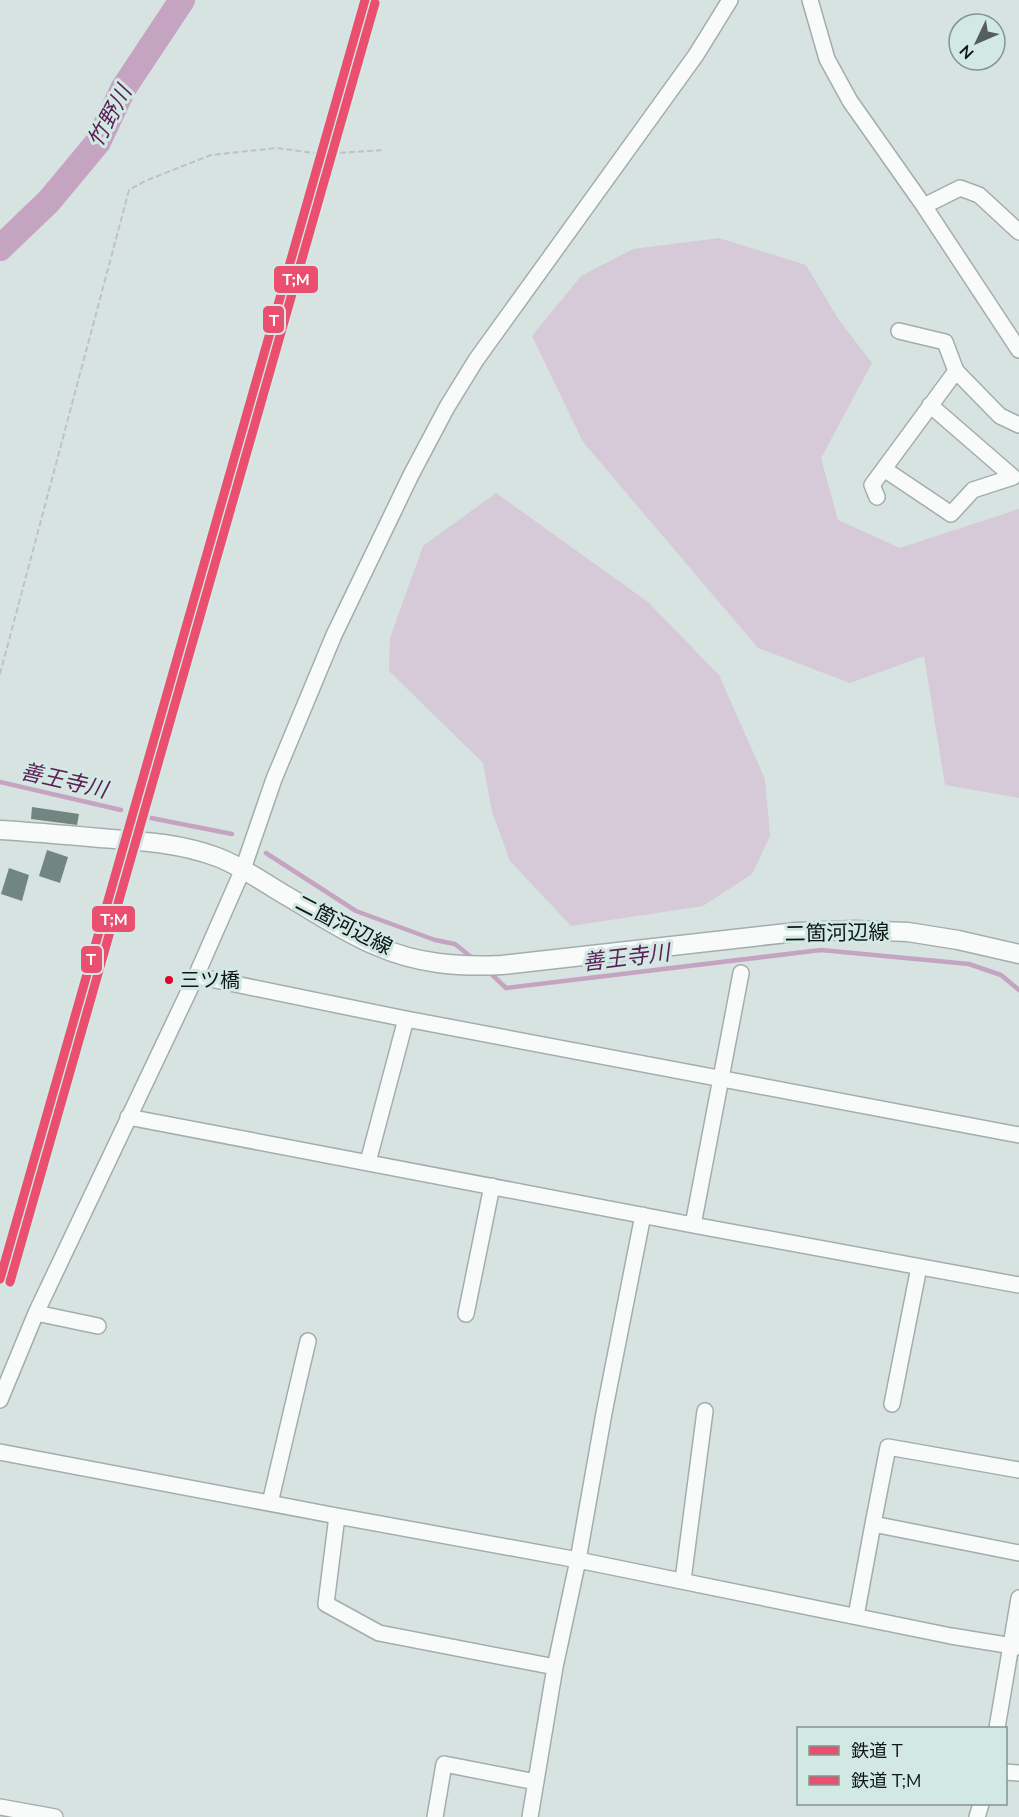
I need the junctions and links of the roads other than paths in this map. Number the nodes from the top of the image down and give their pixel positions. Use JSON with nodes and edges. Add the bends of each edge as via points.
{"nodes":[{"id":1,"x":729,"y":0,"type":"edge"},
{"id":2,"x":810,"y":0,"type":"edge"},
{"id":3,"x":924,"y":206,"type":"junction"},
{"id":4,"x":1019,"y":232,"type":"edge"},
{"id":5,"x":899,"y":331,"type":"dead end"},
{"id":6,"x":1019,"y":350,"type":"edge"},
{"id":7,"x":956,"y":371,"type":"junction"},
{"id":8,"x":930,"y":405,"type":"junction"},
{"id":9,"x":1019,"y":426,"type":"edge"},
{"id":10,"x":884,"y":469,"type":"junction"},
{"id":11,"x":877,"y":497,"type":"dead end"},
{"id":12,"x":0,"y":830,"type":"edge"},
{"id":13,"x":243,"y":869,"type":"junction"},
{"id":14,"x":1019,"y":954,"type":"edge"},
{"id":15,"x":741,"y":973,"type":"dead end"},
{"id":16,"x":196,"y":975,"type":"junction"},
{"id":17,"x":406,"y":1019,"type":"junction"},
{"id":18,"x":721,"y":1079,"type":"junction"},
{"id":19,"x":128,"y":1117,"type":"junction"},
{"id":20,"x":1019,"y":1135,"type":"edge"},
{"id":21,"x":368,"y":1162,"type":"junction"},
{"id":22,"x":492,"y":1186,"type":"junction"},
{"id":23,"x":643,"y":1215,"type":"junction"},
{"id":24,"x":693,"y":1225,"type":"junction"},
{"id":25,"x":919,"y":1267,"type":"junction"},
{"id":26,"x":1019,"y":1285,"type":"edge"},
{"id":27,"x":36,"y":1313,"type":"junction"},
{"id":28,"x":466,"y":1314,"type":"dead end"},
{"id":29,"x":98,"y":1326,"type":"dead end"},
{"id":30,"x":308,"y":1341,"type":"dead end"},
{"id":31,"x":0,"y":1400,"type":"edge"},
{"id":32,"x":892,"y":1404,"type":"dead end"},
{"id":33,"x":705,"y":1410,"type":"dead end"},
{"id":34,"x":0,"y":1452,"type":"edge"},
{"id":35,"x":1019,"y":1470,"type":"edge"},
{"id":36,"x":270,"y":1503,"type":"junction"},
{"id":37,"x":337,"y":1516,"type":"junction"},
{"id":38,"x":873,"y":1524,"type":"junction"},
{"id":39,"x":1019,"y":1553,"type":"edge"},
{"id":40,"x":578,"y":1560,"type":"junction"},
{"id":41,"x":683,"y":1580,"type":"junction"},
{"id":42,"x":1019,"y":1598,"type":"edge"},
{"id":43,"x":856,"y":1616,"type":"junction"},
{"id":44,"x":1015,"y":1646,"type":"edge"},
{"id":45,"x":555,"y":1667,"type":"junction"},
{"id":46,"x":997,"y":1727,"type":"edge"},
{"id":47,"x":536,"y":1782,"type":"junction"},
{"id":48,"x":0,"y":1807,"type":"edge"},
{"id":49,"x":55,"y":1817,"type":"edge"},
{"id":50,"x":435,"y":1817,"type":"edge"},
{"id":51,"x":530,"y":1817,"type":"edge"}],
"edges":[{"from":1,"to":13,"type":"street","via":[[696,55],[447,407],[334,635],[274,779]]},
{"from":2,"to":3,"type":"street","via":[[827,59],[836,76]]},
{"from":3,"to":4,"type":"street","via":[[960,188],[979,195]]},
{"from":3,"to":6,"type":"street"},
{"from":5,"to":7,"type":"street","via":[[945,342]]},
{"from":7,"to":8,"type":"street"},
{"from":7,"to":9,"type":"street","via":[[1000,416]]},
{"from":8,"to":10,"type":"street"},
{"from":8,"to":10,"type":"street","via":[[1013,477],[973,490],[951,514]]},
{"from":10,"to":11,"type":"street","via":[[872,485]]},
{"from":12,"to":13,"type":"main road","name":"二箇河辺線","via":[[152,842],[192,849]]},
{"from":13,"to":14,"type":"main road","name":"二箇河辺線","via":[[378,947],[439,964],[502,965],[796,932],[854,930],[908,932]]},
{"from":13,"to":16,"type":"street"},
{"from":15,"to":18,"type":"street"},
{"from":16,"to":17,"type":"street"},
{"from":16,"to":19,"type":"street"},
{"from":17,"to":18,"type":"street"},
{"from":17,"to":21,"type":"street"},
{"from":18,"to":20,"type":"street"},
{"from":18,"to":24,"type":"street"},
{"from":19,"to":21,"type":"street"},
{"from":19,"to":27,"type":"street"},
{"from":21,"to":22,"type":"street"},
{"from":22,"to":23,"type":"street"},
{"from":22,"to":28,"type":"street"},
{"from":23,"to":24,"type":"street"},
{"from":23,"to":40,"type":"street"},
{"from":24,"to":25,"type":"street"},
{"from":25,"to":26,"type":"street"},
{"from":25,"to":32,"type":"street"},
{"from":27,"to":29,"type":"street"},
{"from":27,"to":31,"type":"street"},
{"from":30,"to":36,"type":"street"},
{"from":33,"to":41,"type":"street"},
{"from":34,"to":36,"type":"street"},
{"from":35,"to":38,"type":"street","via":[[888,1447]]},
{"from":36,"to":37,"type":"street"},
{"from":37,"to":40,"type":"street"},
{"from":37,"to":45,"type":"street","via":[[326,1604],[379,1633]]},
{"from":38,"to":39,"type":"street"},
{"from":38,"to":43,"type":"street"},
{"from":40,"to":41,"type":"street"},
{"from":40,"to":45,"type":"street"},
{"from":41,"to":43,"type":"street"},
{"from":42,"to":44,"type":"street"},
{"from":43,"to":44,"type":"street"},
{"from":44,"to":46,"type":"street"},
{"from":45,"to":47,"type":"street"},
{"from":47,"to":50,"type":"street","via":[[444,1764]]},
{"from":47,"to":51,"type":"street"},
{"from":48,"to":49,"type":"street"}]}
